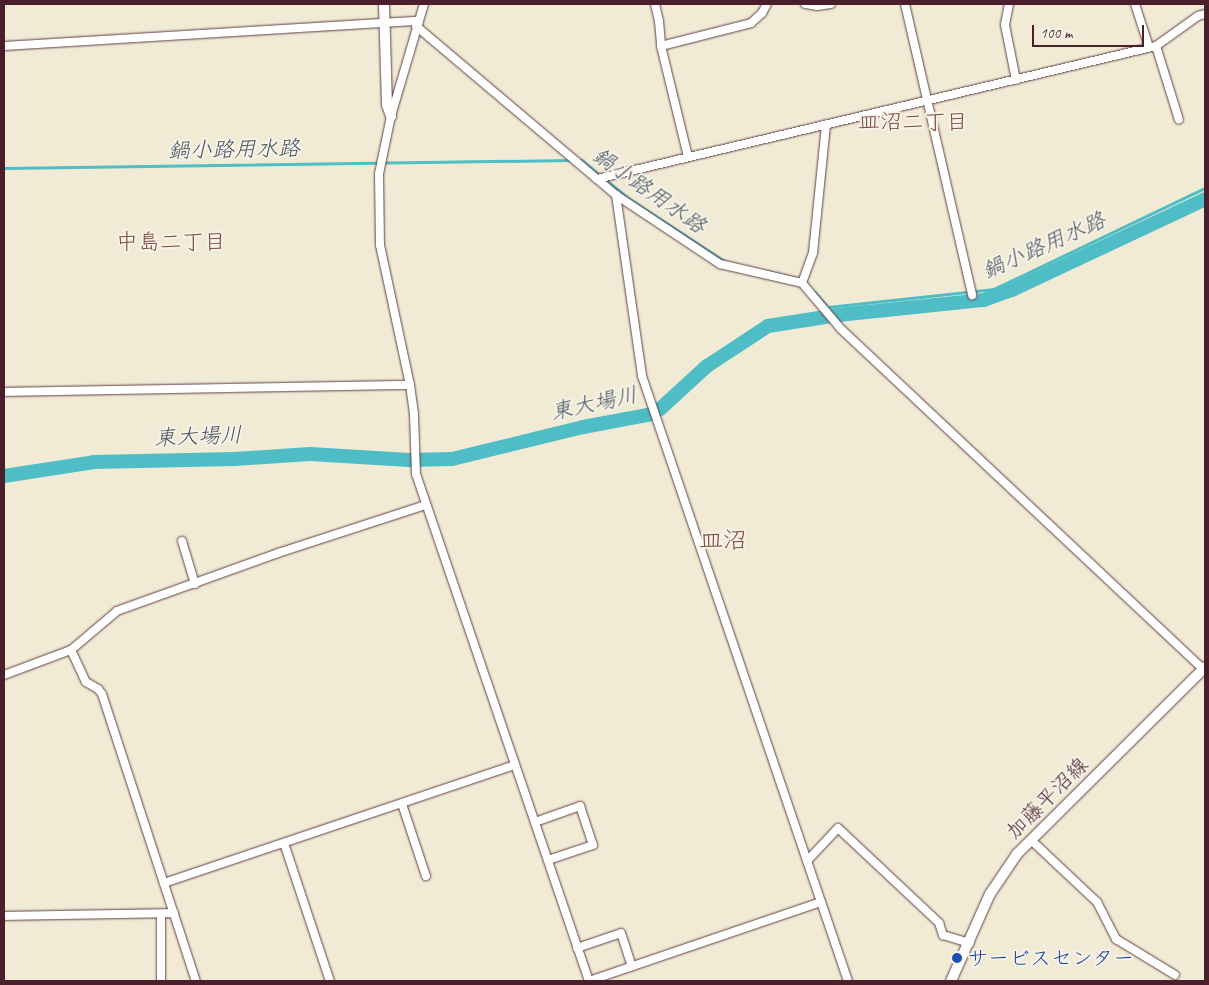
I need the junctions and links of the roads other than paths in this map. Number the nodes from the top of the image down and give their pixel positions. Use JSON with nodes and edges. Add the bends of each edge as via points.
{"nodes":[{"id":1,"x":384,"y":4,"type":"edge"},
{"id":2,"x":424,"y":4,"type":"edge"},
{"id":3,"x":655,"y":4,"type":"edge"},
{"id":4,"x":767,"y":4,"type":"edge"},
{"id":5,"x":805,"y":4,"type":"edge"},
{"id":6,"x":832,"y":4,"type":"edge"},
{"id":7,"x":905,"y":4,"type":"edge"},
{"id":8,"x":1009,"y":4,"type":"edge"},
{"id":9,"x":1135,"y":4,"type":"edge"},
{"id":10,"x":1205,"y":14,"type":"edge"},
{"id":11,"x":385,"y":23,"type":"junction"},
{"id":12,"x":417,"y":23,"type":"junction"},
{"id":13,"x":4,"y":46,"type":"edge"},
{"id":14,"x":661,"y":46,"type":"junction"},
{"id":15,"x":1152,"y":47,"type":"junction"},
{"id":16,"x":1016,"y":80,"type":"junction"},
{"id":17,"x":928,"y":101,"type":"junction"},
{"id":18,"x":391,"y":116,"type":"junction"},
{"id":19,"x":1179,"y":120,"type":"dead end"},
{"id":20,"x":826,"y":125,"type":"junction"},
{"id":21,"x":688,"y":157,"type":"junction"},
{"id":22,"x":597,"y":179,"type":"junction"},
{"id":23,"x":616,"y":195,"type":"junction"},
{"id":24,"x":802,"y":283,"type":"junction"},
{"id":25,"x":972,"y":295,"type":"dead end"},
{"id":26,"x":410,"y":385,"type":"junction"},
{"id":27,"x":4,"y":392,"type":"edge"},
{"id":28,"x":426,"y":505,"type":"junction"},
{"id":29,"x":182,"y":540,"type":"dead end"},
{"id":30,"x":195,"y":584,"type":"junction"},
{"id":31,"x":71,"y":650,"type":"junction"},
{"id":32,"x":1205,"y":669,"type":"edge"},
{"id":33,"x":4,"y":675,"type":"edge"},
{"id":34,"x":515,"y":765,"type":"junction"},
{"id":35,"x":402,"y":804,"type":"junction"},
{"id":36,"x":535,"y":822,"type":"junction"},
{"id":37,"x":1031,"y":840,"type":"junction"},
{"id":38,"x":284,"y":843,"type":"junction"},
{"id":39,"x":548,"y":860,"type":"junction"},
{"id":40,"x":807,"y":861,"type":"junction"},
{"id":41,"x":426,"y":876,"type":"dead end"},
{"id":42,"x":164,"y":883,"type":"junction"},
{"id":43,"x":821,"y":902,"type":"junction"},
{"id":44,"x":174,"y":913,"type":"junction"},
{"id":45,"x":161,"y":914,"type":"junction"},
{"id":46,"x":4,"y":916,"type":"edge"},
{"id":47,"x":970,"y":942,"type":"junction"},
{"id":48,"x":577,"y":948,"type":"junction"},
{"id":49,"x":632,"y":966,"type":"junction"},
{"id":50,"x":1175,"y":975,"type":"dead end"},
{"id":51,"x":161,"y":981,"type":"edge"},
{"id":52,"x":196,"y":981,"type":"edge"},
{"id":53,"x":330,"y":981,"type":"edge"},
{"id":54,"x":589,"y":981,"type":"edge"},
{"id":55,"x":848,"y":981,"type":"edge"},
{"id":56,"x":950,"y":981,"type":"edge"}],
"edges":[{"from":1,"to":11,"type":"main road"},
{"from":2,"to":12,"type":"street"},
{"from":3,"to":14,"type":"street"},
{"from":4,"to":14,"type":"street","via":[[751,23]]},
{"from":5,"to":6,"type":"street"},
{"from":7,"to":17,"type":"street"},
{"from":8,"to":16,"type":"street","via":[[1005,25]]},
{"from":9,"to":15,"type":"street"},
{"from":10,"to":15,"type":"street"},
{"from":11,"to":12,"type":"street"},
{"from":11,"to":13,"type":"street"},
{"from":11,"to":18,"type":"main road","via":[[387,105]]},
{"from":12,"to":18,"type":"street"},
{"from":12,"to":22,"type":"street"},
{"from":14,"to":21,"type":"street"},
{"from":15,"to":16,"type":"street"},
{"from":15,"to":19,"type":"street"},
{"from":16,"to":17,"type":"street"},
{"from":17,"to":20,"type":"street"},
{"from":17,"to":25,"type":"street"},
{"from":18,"to":26,"type":"street","via":[[379,174],[380,245]]},
{"from":20,"to":21,"type":"street"},
{"from":20,"to":24,"type":"street","via":[[813,253]]},
{"from":21,"to":22,"type":"street"},
{"from":22,"to":23,"type":"street"},
{"from":23,"to":24,"type":"street","via":[[720,264]]},
{"from":23,"to":40,"type":"street","via":[[638,362]]},
{"from":24,"to":32,"type":"street","via":[[834,320],[954,436]]},
{"from":26,"to":27,"type":"street"},
{"from":26,"to":28,"type":"street","via":[[415,467]]},
{"from":28,"to":30,"type":"street"},
{"from":28,"to":34,"type":"street"},
{"from":29,"to":30,"type":"street"},
{"from":30,"to":31,"type":"street","via":[[117,611]]},
{"from":31,"to":33,"type":"street"},
{"from":31,"to":42,"type":"street","via":[[86,682],[102,694]]},
{"from":32,"to":37,"type":"main road","name":"加藤平沼線"},
{"from":34,"to":35,"type":"street"},
{"from":34,"to":36,"type":"street"},
{"from":35,"to":38,"type":"street"},
{"from":35,"to":41,"type":"street"},
{"from":36,"to":39,"type":"street"},
{"from":36,"to":39,"type":"street","via":[[580,806],[593,845]]},
{"from":37,"to":47,"type":"main road","name":"加藤平沼線","via":[[997,882]]},
{"from":37,"to":50,"type":"street","via":[[1097,902],[1116,939]]},
{"from":38,"to":42,"type":"street"},
{"from":38,"to":53,"type":"street"},
{"from":39,"to":48,"type":"street"},
{"from":40,"to":43,"type":"street"},
{"from":40,"to":47,"type":"street","via":[[838,828],[939,922],[943,935]]},
{"from":42,"to":44,"type":"street"},
{"from":43,"to":49,"type":"street"},
{"from":43,"to":55,"type":"street"},
{"from":44,"to":45,"type":"street"},
{"from":44,"to":52,"type":"street"},
{"from":45,"to":46,"type":"street"},
{"from":45,"to":51,"type":"street"},
{"from":47,"to":56,"type":"main road","name":"加藤平沼線"},
{"from":48,"to":49,"type":"street","via":[[621,933]]},
{"from":48,"to":54,"type":"street"},
{"from":49,"to":54,"type":"street"}]}
